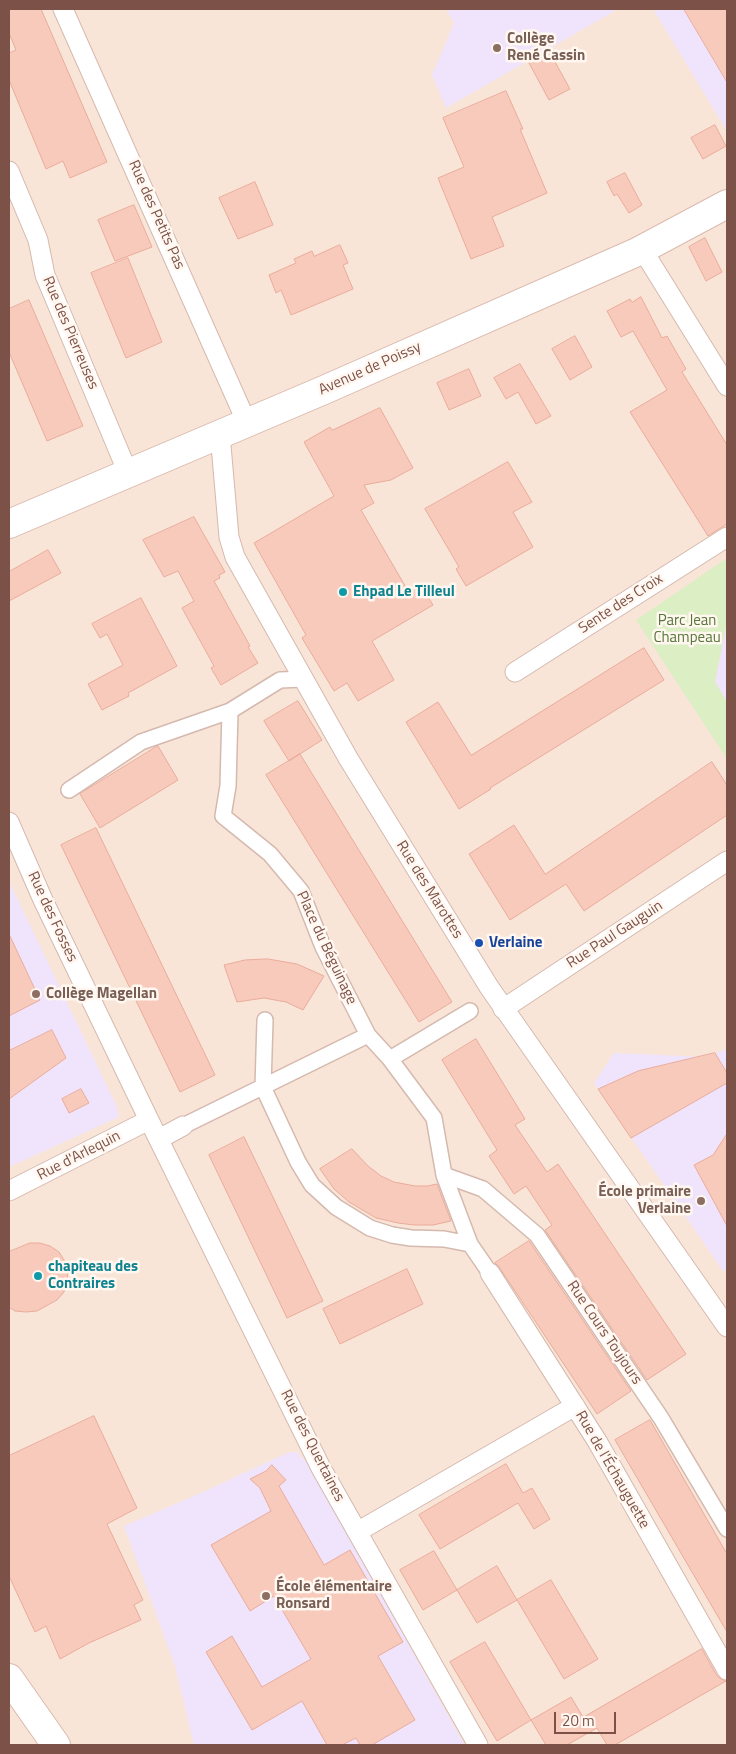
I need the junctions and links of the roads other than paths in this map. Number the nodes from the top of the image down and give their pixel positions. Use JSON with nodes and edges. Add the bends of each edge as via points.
{"nodes":[{"id":1,"x":63,"y":9,"type":"edge"},
{"id":2,"x":9,"y":171,"type":"edge"},
{"id":3,"x":727,"y":204,"type":"edge"},
{"id":4,"x":642,"y":249,"type":"junction"},
{"id":5,"x":727,"y":386,"type":"edge"},
{"id":6,"x":247,"y":423,"type":"junction"},
{"id":7,"x":220,"y":434,"type":"junction"},
{"id":8,"x":128,"y":473,"type":"junction"},
{"id":9,"x":9,"y":524,"type":"edge"},
{"id":10,"x":727,"y":537,"type":"edge"},
{"id":11,"x":515,"y":672,"type":"dead end"},
{"id":12,"x":303,"y":679,"type":"junction"},
{"id":13,"x":230,"y":711,"type":"junction"},
{"id":14,"x":69,"y":790,"type":"dead end"},
{"id":15,"x":9,"y":822,"type":"edge"},
{"id":16,"x":727,"y":861,"type":"edge"},
{"id":17,"x":503,"y":1009,"type":"junction"},
{"id":18,"x":470,"y":1011,"type":"dead end"},
{"id":19,"x":265,"y":1020,"type":"dead end"},
{"id":20,"x":368,"y":1035,"type":"junction"},
{"id":21,"x":390,"y":1059,"type":"junction"},
{"id":22,"x":263,"y":1087,"type":"junction"},
{"id":23,"x":149,"y":1120,"type":"junction"},
{"id":24,"x":183,"y":1126,"type":"joint"},
{"id":25,"x":159,"y":1139,"type":"junction"},
{"id":26,"x":444,"y":1175,"type":"junction"},
{"id":27,"x":9,"y":1191,"type":"edge"},
{"id":28,"x":470,"y":1244,"type":"junction"},
{"id":29,"x":490,"y":1273,"type":"joint"},
{"id":30,"x":722,"y":1309,"type":"edge"},
{"id":31,"x":727,"y":1328,"type":"edge"},
{"id":32,"x":575,"y":1406,"type":"junction"},
{"id":33,"x":727,"y":1529,"type":"edge"},
{"id":34,"x":357,"y":1532,"type":"junction"},
{"id":35,"x":726,"y":1665,"type":"edge"},
{"id":36,"x":9,"y":1678,"type":"edge"},
{"id":37,"x":9,"y":1702,"type":"edge"},
{"id":38,"x":39,"y":1745,"type":"edge"},
{"id":39,"x":56,"y":1745,"type":"edge"},
{"id":40,"x":478,"y":1745,"type":"edge"}],
"edges":[{"from":1,"to":6,"type":"street","name":"Rue des Petits Pas"},
{"from":2,"to":8,"type":"street","name":"Rue des Pierreuses","via":[[38,240],[45,275]]},
{"from":3,"to":4,"type":"main road","name":"Avenue de Poissy"},
{"from":4,"to":5,"type":"street"},
{"from":4,"to":6,"type":"main road","name":"Avenue de Poissy"},
{"from":6,"to":7,"type":"main road","name":"Avenue de Poissy"},
{"from":7,"to":8,"type":"main road","name":"Avenue de Poissy"},
{"from":7,"to":12,"type":"street","name":"Rue des Marottes","via":[[229,537],[235,557]]},
{"from":8,"to":9,"type":"main road","name":"Avenue de Poissy"},
{"from":10,"to":11,"type":"street","name":"Sente des Croix"},
{"from":12,"to":13,"type":"street","via":[[280,680]]},
{"from":12,"to":17,"type":"street","name":"Rue des Marottes"},
{"from":13,"to":14,"type":"street","via":[[141,742]]},
{"from":13,"to":20,"type":"street","name":"Place du Béguinage","via":[[228,786],[223,816],[270,854],[301,891],[323,947]]},
{"from":15,"to":23,"type":"street","name":"Rue des Fosses","via":[[47,909]]},
{"from":16,"to":17,"type":"street","name":"Rue Paul Gauguin"},
{"from":17,"to":30,"type":"street","name":"Rue des Marottes"},
{"from":18,"to":21,"type":"street"},
{"from":19,"to":22,"type":"street"},
{"from":20,"to":21,"type":"street","name":"Place du Béguinage"},
{"from":20,"to":22,"type":"street"},
{"from":21,"to":26,"type":"street","name":"Place du Béguinage","via":[[434,1118]]},
{"from":22,"to":24,"type":"street"},
{"from":22,"to":28,"type":"street","via":[[298,1162],[312,1185],[336,1207],[370,1228],[411,1238]]},
{"from":23,"to":25,"type":"street","name":"Rue des Quertaines"},
{"from":23,"to":27,"type":"street","name":"Rue d'Arlequin"},
{"from":24,"to":25,"type":"street"},
{"from":25,"to":34,"type":"street","name":"Rue des Quertaines","via":[[321,1468]]},
{"from":26,"to":28,"type":"street","name":"Place du Béguinage"},
{"from":26,"to":33,"type":"street","name":"Rue Cours Toujours","via":[[482,1188],[537,1235],[661,1418]]},
{"from":28,"to":29,"type":"street","name":"Place du Béguinage"},
{"from":29,"to":32,"type":"street","name":"Rue de l'Échauguette"},
{"from":30,"to":31,"type":"street","name":"Rue des Marottes"},
{"from":32,"to":34,"type":"street"},
{"from":32,"to":35,"type":"street","name":"Rue de l'Échauguette"},
{"from":34,"to":40,"type":"street","name":"Rue des Quertaines"},
{"from":36,"to":39,"type":"main road"},
{"from":37,"to":38,"type":"main road"}]}
